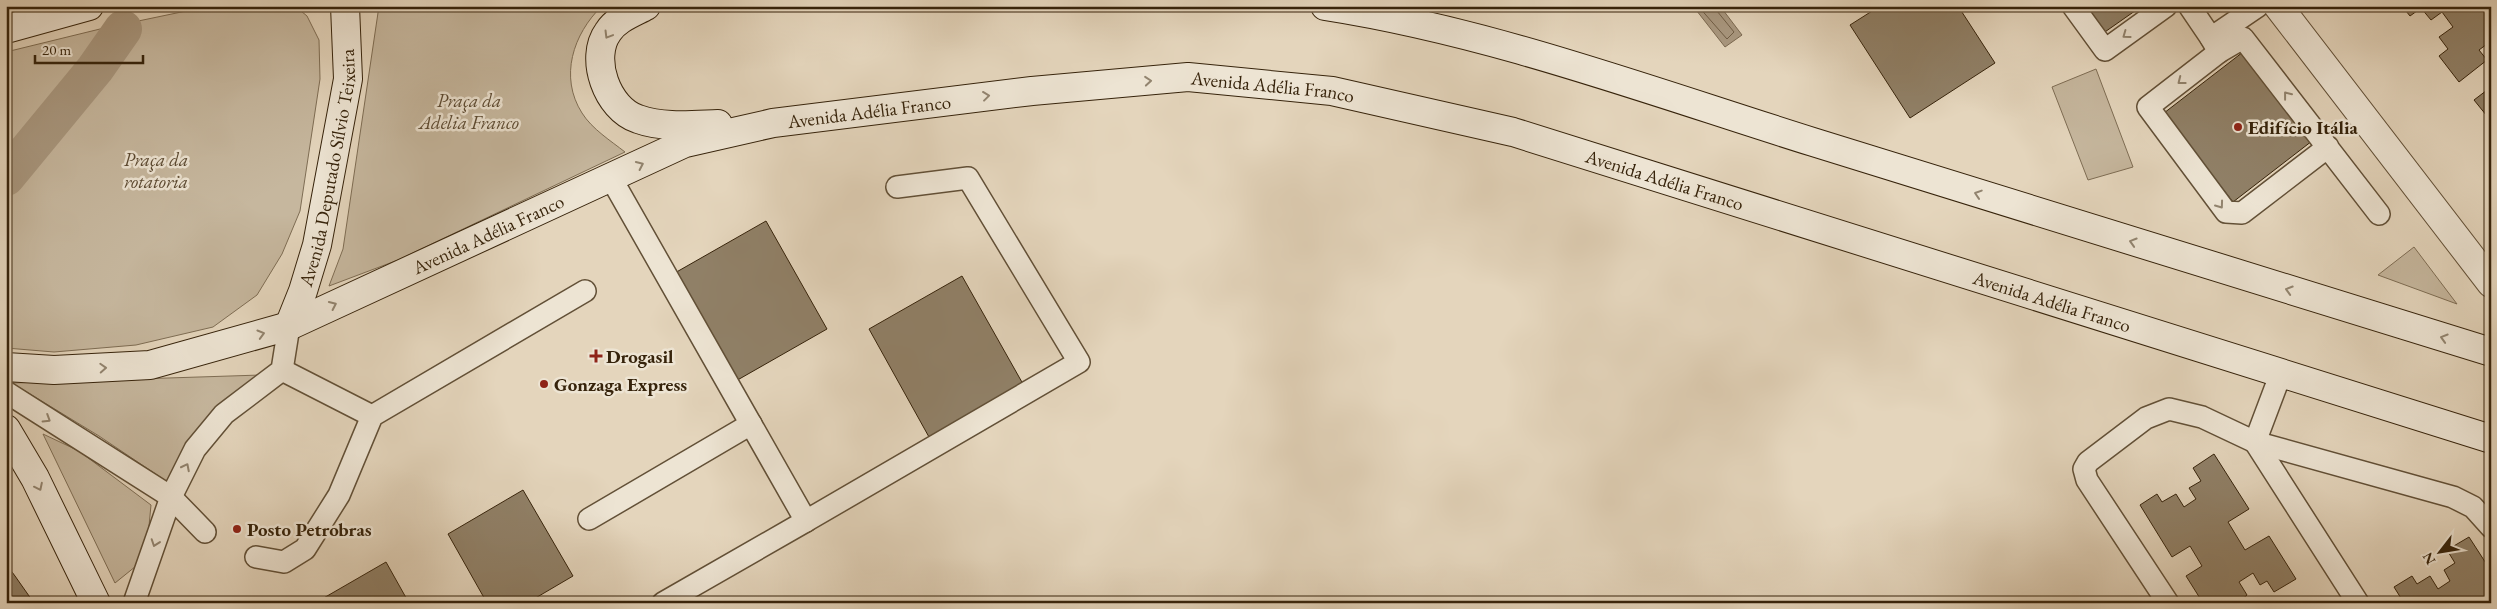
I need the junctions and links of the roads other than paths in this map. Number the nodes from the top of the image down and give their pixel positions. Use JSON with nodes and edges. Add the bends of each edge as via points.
{"nodes":[{"id":1,"x":88,"y":6,"type":"edge"},
{"id":2,"x":345,"y":6,"type":"edge"},
{"id":3,"x":646,"y":6,"type":"edge"},
{"id":4,"x":1325,"y":6,"type":"edge"},
{"id":5,"x":2073,"y":6,"type":"edge"},
{"id":6,"x":2166,"y":6,"type":"edge"},
{"id":7,"x":2191,"y":6,"type":"edge"},
{"id":8,"x":2258,"y":6,"type":"edge"},
{"id":9,"x":2278,"y":6,"type":"edge"},
{"id":10,"x":1380,"y":11,"type":"edge"},
{"id":11,"x":6,"y":29,"type":"edge"},
{"id":12,"x":2215,"y":45,"type":"junction"},
{"id":13,"x":774,"y":123,"type":"junction"},
{"id":14,"x":2328,"y":147,"type":"junction"},
{"id":15,"x":611,"y":178,"type":"junction"},
{"id":16,"x":897,"y":187,"type":"dead end"},
{"id":17,"x":2379,"y":214,"type":"dead end"},
{"id":18,"x":2491,"y":283,"type":"edge"},
{"id":19,"x":585,"y":291,"type":"dead end"},
{"id":20,"x":289,"y":326,"type":"junction"},
{"id":21,"x":2491,"y":352,"type":"edge"},
{"id":22,"x":6,"y":367,"type":"edge"},
{"id":23,"x":282,"y":370,"type":"junction"},
{"id":24,"x":2281,"y":373,"type":"junction"},
{"id":25,"x":6,"y":392,"type":"edge"},
{"id":26,"x":372,"y":416,"type":"junction"},
{"id":27,"x":751,"y":424,"type":"junction"},
{"id":28,"x":6,"y":429,"type":"edge"},
{"id":29,"x":2491,"y":439,"type":"edge"},
{"id":30,"x":2255,"y":442,"type":"junction"},
{"id":31,"x":171,"y":497,"type":"junction"},
{"id":32,"x":589,"y":519,"type":"dead end"},
{"id":33,"x":806,"y":521,"type":"junction"},
{"id":34,"x":2491,"y":527,"type":"edge"},
{"id":35,"x":205,"y":532,"type":"dead end"},
{"id":36,"x":256,"y":557,"type":"dead end"},
{"id":37,"x":96,"y":603,"type":"edge"},
{"id":38,"x":134,"y":603,"type":"edge"},
{"id":39,"x":663,"y":603,"type":"edge"},
{"id":40,"x":2168,"y":603,"type":"edge"},
{"id":41,"x":2358,"y":603,"type":"edge"}],
"edges":[{"from":1,"to":11,"type":"main road"},
{"from":2,"to":20,"type":"main road","name":"Avenida Deputado Sílvio Teixeira","via":[[348,79],[317,245],[304,291]]},
{"from":3,"to":13,"type":"main road","one_way":true,"via":[[624,16],[608,31],[599,52],[601,75],[615,102],[636,119],[665,125]]},
{"from":4,"to":10,"type":"main road"},
{"from":6,"to":5,"type":"lane","one_way":true,"via":[[2105,50]]},
{"from":7,"to":12,"type":"lane"},
{"from":8,"to":12,"type":"lane"},
{"from":9,"to":18,"type":"main road"},
{"from":21,"to":10,"type":"main road","one_way":true,"via":[[1514,48]]},
{"from":14,"to":12,"type":"lane","one_way":true,"via":[[2243,38]]},
{"from":12,"to":14,"type":"lane","one_way":true,"via":[[2148,107],[2226,212],[2242,213]]},
{"from":15,"to":13,"type":"main road","name":"Avenida Adélia Franco","one_way":true,"via":[[685,143]]},
{"from":13,"to":24,"type":"main road","name":"Avenida Adélia Franco","one_way":true,"via":[[1037,98],[1188,77],[1332,91],[1513,132]]},
{"from":14,"to":17,"type":"lane"},
{"from":20,"to":15,"type":"main road","name":"Avenida Adélia Franco","one_way":true},
{"from":15,"to":27,"type":"lane"},
{"from":16,"to":33,"type":"lane","via":[[968,178],[1079,362]]},
{"from":19,"to":26,"type":"lane"},
{"from":22,"to":20,"type":"main road","name":"Avenida Adélia Franco","one_way":true,"via":[[54,370],[150,365]]},
{"from":20,"to":23,"type":"lane"},
{"from":23,"to":26,"type":"lane"},
{"from":31,"to":23,"type":"lane","one_way":true,"via":[[194,449],[224,414]]},
{"from":24,"to":29,"type":"main road","name":"Avenida Adélia Franco"},
{"from":24,"to":30,"type":"lane"},
{"from":25,"to":31,"type":"lane","one_way":true},
{"from":26,"to":36,"type":"lane","via":[[339,495],[304,549],[284,562]]},
{"from":27,"to":32,"type":"lane"},
{"from":27,"to":33,"type":"lane"},
{"from":28,"to":37,"type":"main road","one_way":true},
{"from":30,"to":34,"type":"lane","via":[[2453,497],[2473,507]]},
{"from":30,"to":40,"type":"lane","via":[[2202,417],[2169,410],[2146,418],[2088,462],[2084,469],[2086,480]]},
{"from":30,"to":41,"type":"lane"},
{"from":31,"to":35,"type":"lane"},
{"from":31,"to":38,"type":"lane","one_way":true},
{"from":33,"to":39,"type":"lane"}]}
